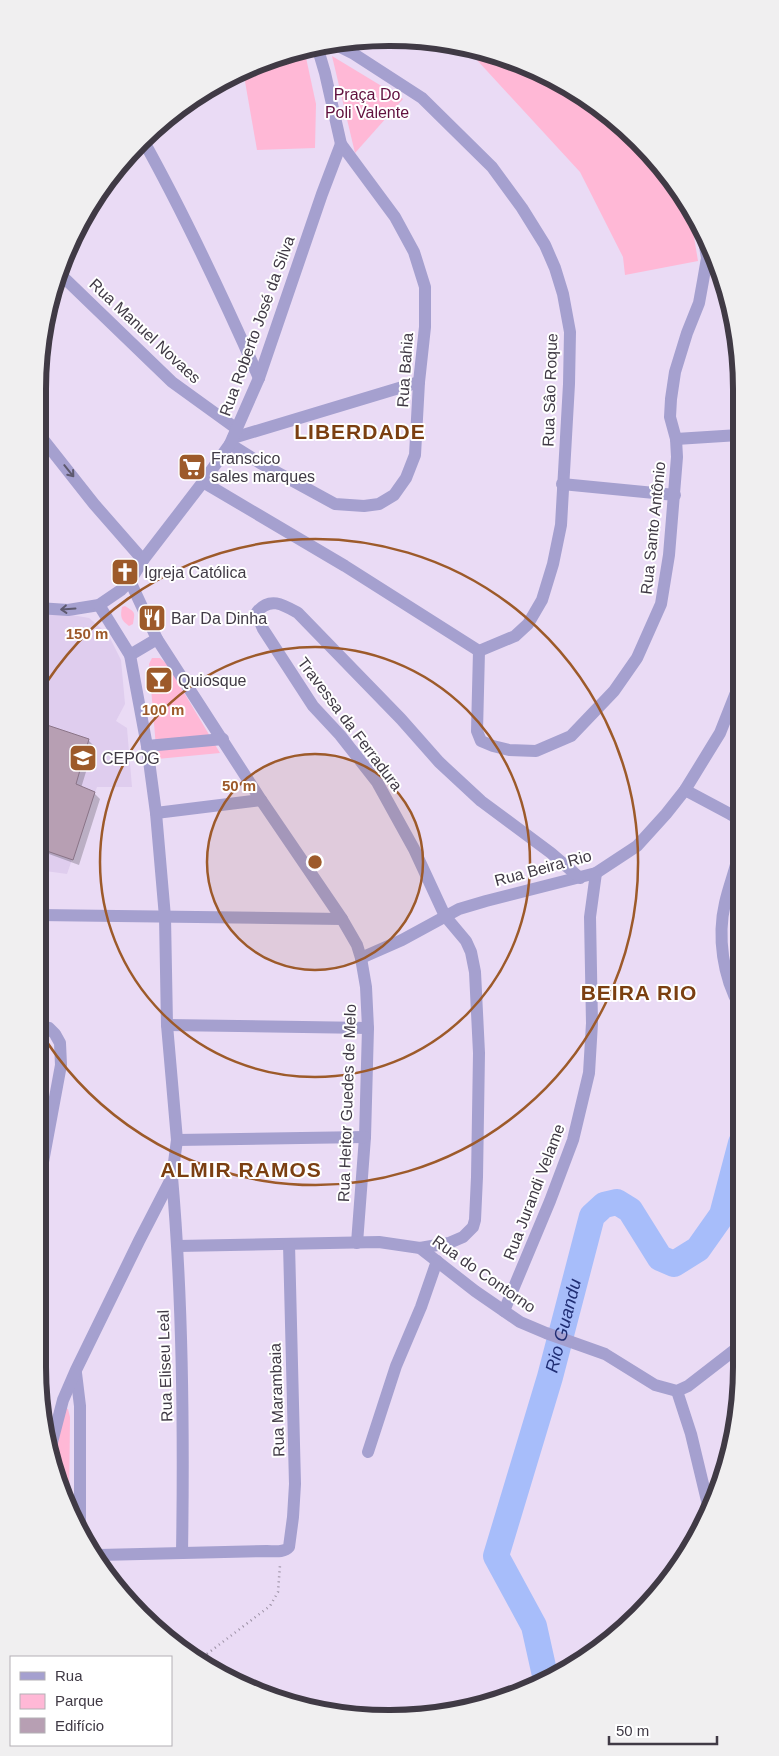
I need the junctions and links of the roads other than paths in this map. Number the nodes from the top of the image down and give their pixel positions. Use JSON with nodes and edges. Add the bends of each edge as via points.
{"nodes":[{"id":1,"x":344,"y":49,"type":"edge"},
{"id":2,"x":319,"y":54,"type":"edge"},
{"id":3,"x":341,"y":144,"type":"junction"},
{"id":4,"x":147,"y":147,"type":"edge"},
{"id":5,"x":707,"y":258,"type":"edge"},
{"id":6,"x":64,"y":278,"type":"edge"},
{"id":7,"x":259,"y":378,"type":"junction"},
{"id":8,"x":419,"y":382,"type":"junction"},
{"id":9,"x":733,"y":435,"type":"edge"},
{"id":10,"x":233,"y":437,"type":"junction"},
{"id":11,"x":676,"y":439,"type":"junction"},
{"id":12,"x":46,"y":443,"type":"edge"},
{"id":13,"x":203,"y":482,"type":"junction"},
{"id":14,"x":562,"y":484,"type":"junction"},
{"id":15,"x":675,"y":495,"type":"junction"},
{"id":16,"x":143,"y":560,"type":"junction"},
{"id":17,"x":130,"y":581,"type":"junction"},
{"id":18,"x":99,"y":605,"type":"junction"},
{"id":19,"x":46,"y":609,"type":"edge"},
{"id":20,"x":157,"y":639,"type":"junction"},
{"id":21,"x":479,"y":652,"type":"junction"},
{"id":22,"x":130,"y":655,"type":"junction"},
{"id":23,"x":733,"y":702,"type":"edge"},
{"id":24,"x":223,"y":739,"type":"junction"},
{"id":25,"x":147,"y":746,"type":"junction"},
{"id":26,"x":685,"y":790,"type":"junction"},
{"id":27,"x":261,"y":800,"type":"junction"},
{"id":28,"x":156,"y":813,"type":"junction"},
{"id":29,"x":733,"y":816,"type":"edge"},
{"id":30,"x":733,"y":872,"type":"edge"},
{"id":31,"x":596,"y":873,"type":"junction"},
{"id":32,"x":580,"y":878,"type":"junction"},
{"id":33,"x":46,"y":915,"type":"edge"},
{"id":34,"x":445,"y":916,"type":"junction"},
{"id":35,"x":165,"y":917,"type":"junction"},
{"id":36,"x":342,"y":919,"type":"junction"},
{"id":37,"x":361,"y":958,"type":"junction"},
{"id":38,"x":733,"y":991,"type":"edge"},
{"id":39,"x":167,"y":1025,"type":"junction"},
{"id":40,"x":46,"y":1027,"type":"edge"},
{"id":41,"x":368,"y":1028,"type":"junction"},
{"id":42,"x":365,"y":1137,"type":"junction"},
{"id":43,"x":177,"y":1140,"type":"junction"},
{"id":44,"x":46,"y":1149,"type":"edge"},
{"id":45,"x":172,"y":1177,"type":"junction"},
{"id":46,"x":357,"y":1243,"type":"junction"},
{"id":47,"x":289,"y":1244,"type":"junction"},
{"id":48,"x":178,"y":1246,"type":"junction"},
{"id":49,"x":420,"y":1248,"type":"junction"},
{"id":50,"x":437,"y":1261,"type":"junction"},
{"id":51,"x":504,"y":1311,"type":"junction"},
{"id":52,"x":733,"y":1352,"type":"edge"},
{"id":53,"x":76,"y":1370,"type":"junction"},
{"id":54,"x":677,"y":1391,"type":"junction"},
{"id":55,"x":54,"y":1436,"type":"edge"},
{"id":56,"x":368,"y":1452,"type":"dead end"},
{"id":57,"x":707,"y":1499,"type":"edge"},
{"id":58,"x":80,"y":1514,"type":"edge"},
{"id":59,"x":182,"y":1553,"type":"junction"},
{"id":60,"x":102,"y":1554,"type":"edge"}],
"edges":[{"from":1,"to":14,"type":"street","name":"Rua Sâo Roque","via":[[422,98],[492,167],[545,245],[556,268],[570,332]]},
{"from":2,"to":3,"type":"street"},
{"from":3,"to":7,"type":"street","name":"Rua Roberto José da Silva"},
{"from":3,"to":8,"type":"street","name":"Rua Bahia","via":[[395,217],[414,252],[424,287],[425,327]]},
{"from":4,"to":7,"type":"street","via":[[215,280]]},
{"from":5,"to":11,"type":"street","name":"Rua Santo Antônio","via":[[699,303],[675,372],[670,417]]},
{"from":6,"to":10,"type":"street","name":"Rua Manuel Novaes"},
{"from":7,"to":10,"type":"street","name":"Rua Roberto José da Silva"},
{"from":8,"to":10,"type":"street"},
{"from":8,"to":10,"type":"street","name":"Rua Bahia","via":[[415,455],[399,489],[379,504],[335,504],[260,463]]},
{"from":9,"to":11,"type":"street"},
{"from":10,"to":13,"type":"street","name":"Rua Roberto José da Silva"},
{"from":11,"to":15,"type":"street","name":"Rua Santo Antônio"},
{"from":12,"to":16,"type":"street","one_way":true},
{"from":13,"to":16,"type":"street","name":"Rua Roberto José da Silva"},
{"from":13,"to":21,"type":"street","via":[[345,566]]},
{"from":14,"to":15,"type":"street"},
{"from":14,"to":21,"type":"street","name":"Rua Sâo Roque","via":[[561,525],[542,600],[528,624],[515,636]]},
{"from":15,"to":21,"type":"street","name":"Rua Santo Antônio","via":[[661,604],[637,658],[614,691],[571,736],[536,751],[509,750],[481,741],[476,714]]},
{"from":16,"to":17,"type":"street","name":"Rua Roberto José da Silva"},
{"from":17,"to":18,"type":"street","name":"Rua Roberto José da Silva"},
{"from":17,"to":20,"type":"street","name":"Rua Heitor Guedes de Melo"},
{"from":18,"to":19,"type":"street","one_way":true,"via":[[68,610]]},
{"from":18,"to":22,"type":"street"},
{"from":20,"to":22,"type":"street"},
{"from":20,"to":24,"type":"street","name":"Rua Heitor Guedes de Melo"},
{"from":22,"to":25,"type":"street"},
{"from":23,"to":26,"type":"street","name":"Rua Beira Rio","via":[[720,733]]},
{"from":24,"to":25,"type":"street"},
{"from":24,"to":27,"type":"street","name":"Rua Heitor Guedes de Melo"},
{"from":25,"to":28,"type":"street"},
{"from":26,"to":29,"type":"street"},
{"from":26,"to":31,"type":"street","name":"Rua Beira Rio","via":[[637,846]]},
{"from":27,"to":28,"type":"street"},
{"from":27,"to":36,"type":"street","name":"Rua Heitor Guedes de Melo"},
{"from":28,"to":35,"type":"street"},
{"from":30,"to":38,"type":"street","via":[[724,904],[722,950]]},
{"from":31,"to":32,"type":"street","name":"Rua Beira Rio"},
{"from":31,"to":51,"type":"street","name":"Rua Jurandi Velame","via":[[590,917],[592,1023],[589,1074],[573,1140]]},
{"from":32,"to":34,"type":"street","name":"Rua Beira Rio","via":[[486,900]]},
{"from":32,"to":34,"type":"street","name":"Travessa da Ferradura","via":[[481,802],[298,614],[273,602],[261,607],[257,612],[260,623],[284,662],[313,706],[340,735],[395,812]]},
{"from":33,"to":35,"type":"street"},
{"from":34,"to":37,"type":"street","name":"Rua Beira Rio"},
{"from":34,"to":49,"type":"street","name":"Travessa da Ferradura","via":[[466,941],[475,972],[479,1053],[476,1210],[473,1227],[463,1237]]},
{"from":35,"to":36,"type":"street"},
{"from":35,"to":39,"type":"street"},
{"from":36,"to":37,"type":"street","name":"Rua Heitor Guedes de Melo"},
{"from":37,"to":41,"type":"street","name":"Rua Heitor Guedes de Melo"},
{"from":39,"to":41,"type":"street"},
{"from":39,"to":43,"type":"street"},
{"from":40,"to":44,"type":"street","via":[[60,1043],[61,1065]]},
{"from":41,"to":42,"type":"street","name":"Rua Heitor Guedes de Melo"},
{"from":42,"to":43,"type":"street"},
{"from":42,"to":46,"type":"street","name":"Rua Heitor Guedes de Melo"},
{"from":43,"to":45,"type":"street"},
{"from":45,"to":48,"type":"street","name":"Rua Eliseu Leal"},
{"from":45,"to":53,"type":"street"},
{"from":46,"to":47,"type":"street","name":"Rua do Contorno"},
{"from":46,"to":49,"type":"street","name":"Rua do Contorno","via":[[379,1242]]},
{"from":47,"to":48,"type":"street","name":"Rua do Contorno"},
{"from":47,"to":59,"type":"street","name":"Rua Marambaia","via":[[296,1484],[289,1546],[282,1551]]},
{"from":48,"to":59,"type":"street","name":"Rua Eliseu Leal","via":[[184,1438]]},
{"from":49,"to":50,"type":"street","name":"Rua do Contorno"},
{"from":50,"to":51,"type":"street","name":"Rua do Contorno"},
{"from":50,"to":56,"type":"street","via":[[396,1366]]},
{"from":51,"to":54,"type":"street","name":"Rua do Contorno","via":[[546,1334],[605,1354],[654,1385]]},
{"from":52,"to":54,"type":"street"},
{"from":53,"to":55,"type":"street","via":[[63,1400]]},
{"from":53,"to":58,"type":"street","via":[[80,1406]]},
{"from":54,"to":57,"type":"street"},
{"from":59,"to":60,"type":"street"}]}
